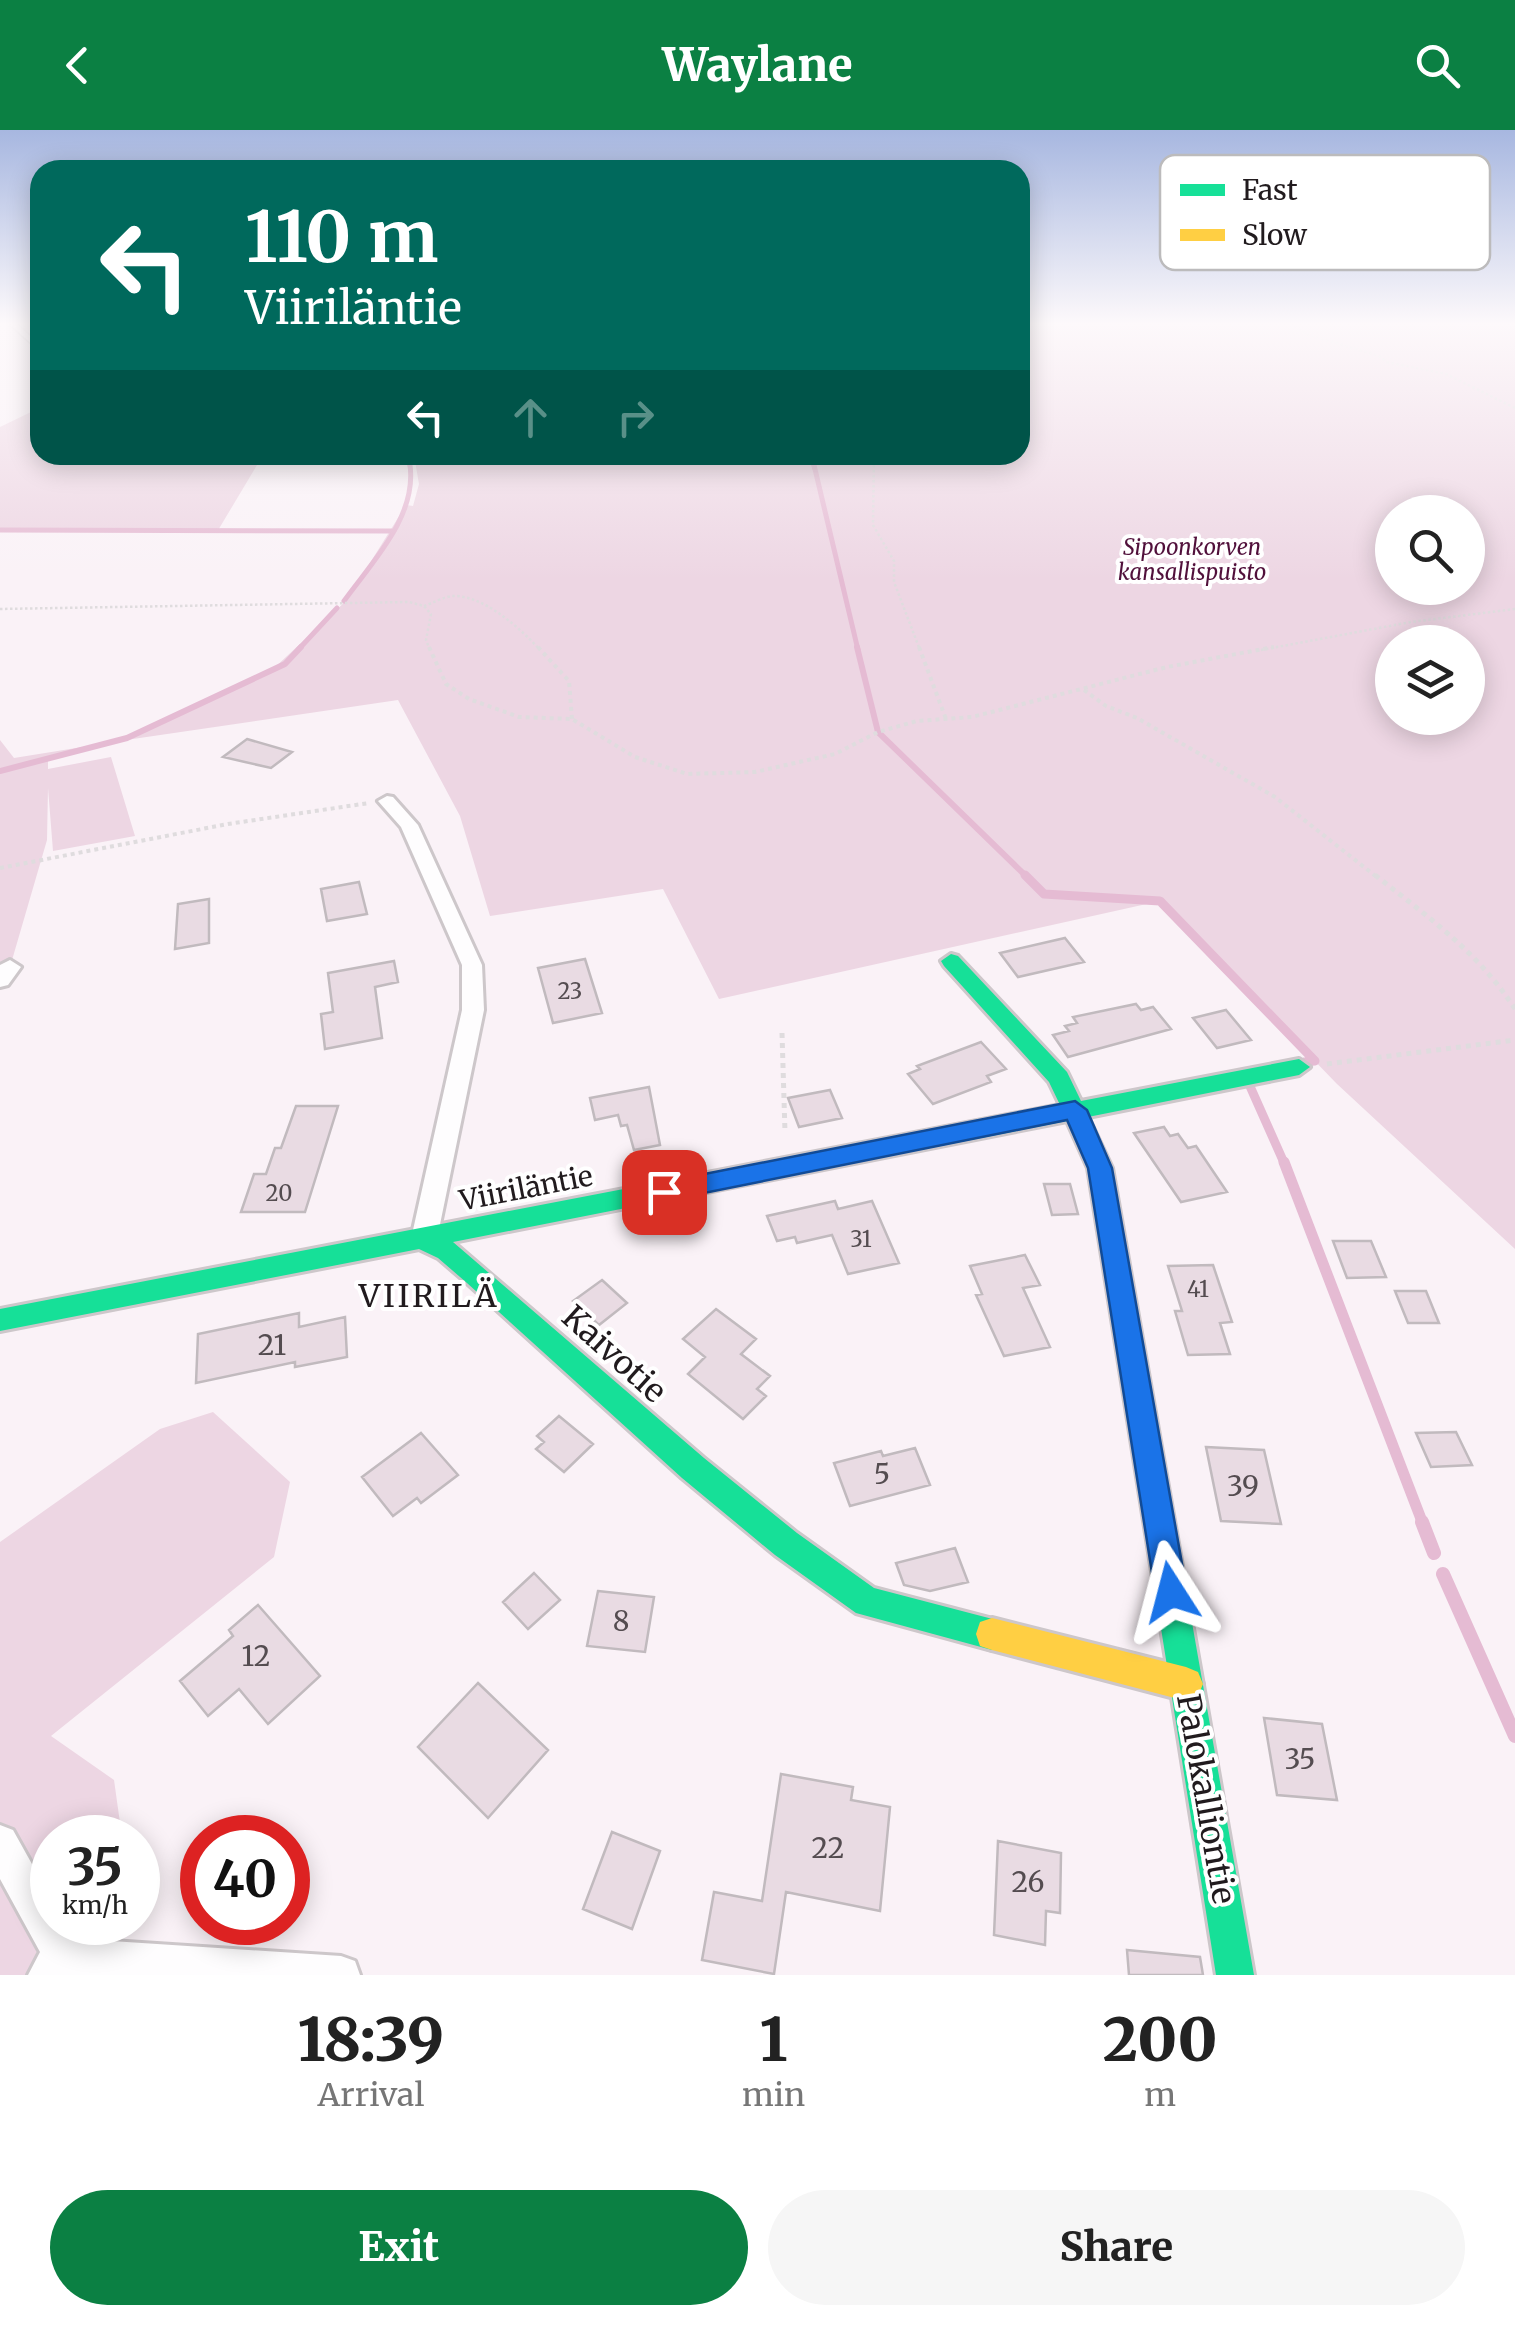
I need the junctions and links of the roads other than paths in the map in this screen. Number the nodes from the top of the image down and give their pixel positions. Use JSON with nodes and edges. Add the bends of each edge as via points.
{"nodes":[{"id":1,"x":386,"y":801,"type":"road end"},
{"id":2,"x":951,"y":961,"type":"dead end"},
{"id":3,"x":1299,"y":1068,"type":"road end"},
{"id":4,"x":1075,"y":1110,"type":"junction"},
{"id":5,"x":424,"y":1239,"type":"junction"},
{"id":6,"x":0,"y":1320,"type":"edge"},
{"id":7,"x":1186,"y":1684,"type":"junction"},
{"id":8,"x":0,"y":1843,"type":"edge"},
{"id":9,"x":56,"y":1964,"type":"edge"},
{"id":10,"x":341,"y":1975,"type":"edge"},
{"id":11,"x":1234,"y":1975,"type":"edge"}],
"edges":[{"from":1,"to":5,"type":"street","via":[[409,826],[472,965],[473,1010]]},
{"from":2,"to":4,"type":"street","name":"Palokalliontie","via":[[1033,1046]]},
{"from":3,"to":4,"type":"street","name":"Viiriläntie"},
{"from":4,"to":5,"type":"street","name":"Viiriläntie"},
{"from":4,"to":7,"type":"street","name":"Palokalliontie","via":[[1100,1168]]},
{"from":5,"to":6,"type":"street","name":"Viiriläntie"},
{"from":5,"to":7,"type":"street","name":"Kaivotie","via":[[476,1275],[693,1468],[866,1602]]},
{"from":7,"to":11,"type":"street","name":"Palokalliontie"},
{"from":8,"to":9,"type":"street"},
{"from":9,"to":10,"type":"street","via":[[73,1958]]}]}
